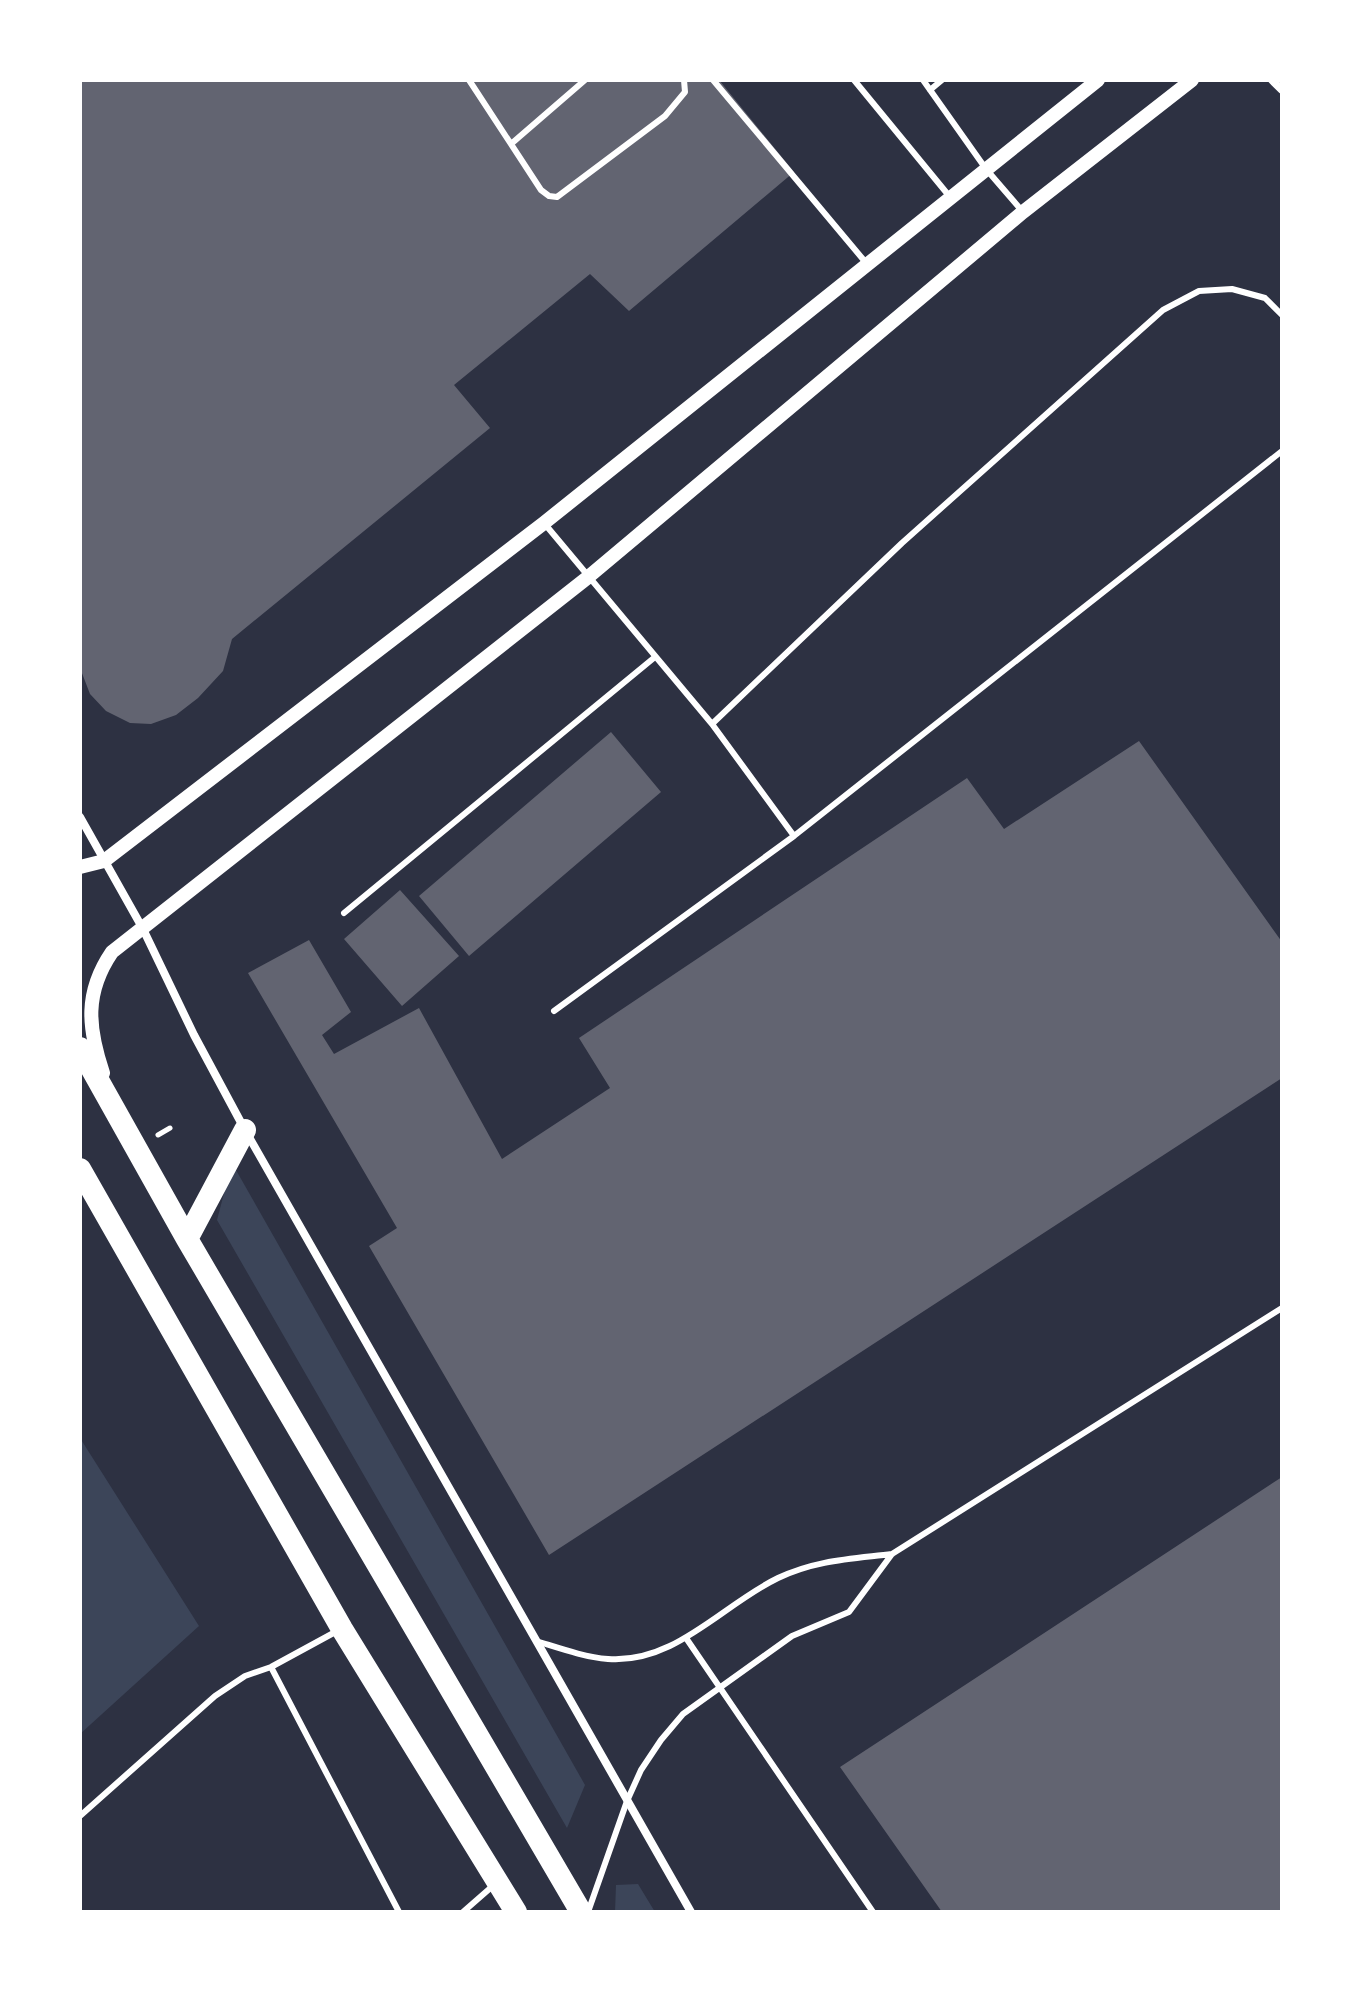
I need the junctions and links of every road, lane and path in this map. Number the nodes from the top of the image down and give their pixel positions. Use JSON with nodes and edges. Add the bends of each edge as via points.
{"nodes":[{"id":1,"x":469,"y":80,"type":"edge"},
{"id":2,"x":585,"y":80,"type":"edge"},
{"id":3,"x":684,"y":80,"type":"edge"},
{"id":4,"x":713,"y":80,"type":"edge"},
{"id":5,"x":854,"y":80,"type":"edge"},
{"id":6,"x":923,"y":80,"type":"edge"},
{"id":7,"x":942,"y":80,"type":"edge"},
{"id":8,"x":1098,"y":80,"type":"edge"},
{"id":9,"x":1192,"y":80,"type":"edge"},
{"id":10,"x":1272,"y":80,"type":"edge"},
{"id":11,"x":930,"y":90,"type":"junction"},
{"id":12,"x":1282,"y":90,"type":"edge"},
{"id":13,"x":511,"y":144,"type":"junction"},
{"id":14,"x":986,"y":169,"type":"junction"},
{"id":15,"x":950,"y":197,"type":"junction"},
{"id":16,"x":1023,"y":212,"type":"junction"},
{"id":17,"x":867,"y":264,"type":"junction"},
{"id":18,"x":1282,"y":315,"type":"edge"},
{"id":19,"x":1282,"y":451,"type":"edge"},
{"id":20,"x":544,"y":523,"type":"junction"},
{"id":21,"x":587,"y":578,"type":"junction"},
{"id":22,"x":655,"y":657,"type":"junction"},
{"id":23,"x":712,"y":724,"type":"junction"},
{"id":24,"x":80,"y":817,"type":"edge"},
{"id":25,"x":794,"y":836,"type":"junction"},
{"id":26,"x":104,"y":861,"type":"junction"},
{"id":27,"x":80,"y":867,"type":"edge"},
{"id":28,"x":344,"y":913,"type":"dead end"},
{"id":29,"x":143,"y":929,"type":"junction"},
{"id":30,"x":554,"y":1011,"type":"dead end"},
{"id":31,"x":80,"y":1048,"type":"edge"},
{"id":32,"x":116,"y":1112,"type":"junction"},
{"id":33,"x":245,"y":1130,"type":"junction"},
{"id":34,"x":80,"y":1169,"type":"edge"},
{"id":35,"x":187,"y":1239,"type":"junction"},
{"id":36,"x":1282,"y":1308,"type":"edge"},
{"id":37,"x":892,"y":1554,"type":"junction"},
{"id":38,"x":342,"y":1629,"type":"junction"},
{"id":39,"x":686,"y":1638,"type":"junction"},
{"id":40,"x":536,"y":1641,"type":"junction"},
{"id":41,"x":271,"y":1667,"type":"junction"},
{"id":42,"x":720,"y":1688,"type":"junction"},
{"id":43,"x":627,"y":1801,"type":"junction"},
{"id":44,"x":80,"y":1816,"type":"edge"},
{"id":45,"x":498,"y":1882,"type":"junction"},
{"id":46,"x":399,"y":1912,"type":"edge"},
{"id":47,"x":463,"y":1912,"type":"edge"},
{"id":48,"x":516,"y":1912,"type":"edge"},
{"id":49,"x":581,"y":1912,"type":"edge"},
{"id":50,"x":588,"y":1912,"type":"edge"},
{"id":51,"x":691,"y":1912,"type":"edge"},
{"id":52,"x":873,"y":1912,"type":"edge"}],
"edges":[{"from":1,"to":13,"type":"lane"},
{"from":2,"to":13,"type":"lane"},
{"from":3,"to":13,"type":"lane","via":[[685,92],[665,116],[557,197],[541,190]]},
{"from":4,"to":17,"type":"lane"},
{"from":5,"to":15,"type":"lane"},
{"from":6,"to":11,"type":"lane"},
{"from":7,"to":11,"type":"lane"},
{"from":8,"to":14,"type":"street"},
{"from":9,"to":16,"type":"street"},
{"from":10,"to":12,"type":"street"},
{"from":11,"to":14,"type":"lane"},
{"from":14,"to":15,"type":"street"},
{"from":14,"to":16,"type":"lane"},
{"from":15,"to":17,"type":"street"},
{"from":16,"to":21,"type":"street"},
{"from":17,"to":20,"type":"street"},
{"from":18,"to":23,"type":"lane","via":[[1265,298],[1232,289],[1199,291],[1163,310],[902,543]]},
{"from":19,"to":25,"type":"lane"},
{"from":20,"to":21,"type":"lane"},
{"from":20,"to":26,"type":"street"},
{"from":21,"to":22,"type":"lane"},
{"from":21,"to":29,"type":"street"},
{"from":22,"to":23,"type":"lane"},
{"from":22,"to":28,"type":"lane"},
{"from":23,"to":25,"type":"lane"},
{"from":24,"to":26,"type":"street"},
{"from":25,"to":30,"type":"lane"},
{"from":26,"to":27,"type":"street"},
{"from":26,"to":29,"type":"street"},
{"from":29,"to":32,"type":"street","via":[[112,952],[91,999],[97,1053]]},
{"from":29,"to":33,"type":"street"},
{"from":31,"to":32,"type":"highway"},
{"from":32,"to":35,"type":"highway"},
{"from":33,"to":35,"type":"highway"},
{"from":33,"to":40,"type":"street"},
{"from":34,"to":38,"type":"highway"},
{"from":35,"to":49,"type":"highway"},
{"from":36,"to":37,"type":"lane"},
{"from":37,"to":39,"type":"lane","via":[[820,1562],[776,1579]]},
{"from":37,"to":42,"type":"lane","via":[[849,1612],[792,1636]]},
{"from":38,"to":41,"type":"lane"},
{"from":38,"to":45,"type":"highway"},
{"from":39,"to":40,"type":"lane","via":[[645,1655],[609,1659]]},
{"from":39,"to":42,"type":"lane"},
{"from":40,"to":43,"type":"street"},
{"from":41,"to":44,"type":"lane","via":[[215,1696]]},
{"from":41,"to":46,"type":"lane"},
{"from":42,"to":43,"type":"lane","via":[[683,1714],[661,1740]]},
{"from":42,"to":52,"type":"lane"},
{"from":43,"to":50,"type":"lane"},
{"from":43,"to":51,"type":"street"},
{"from":45,"to":47,"type":"lane"},
{"from":45,"to":48,"type":"highway"}]}
